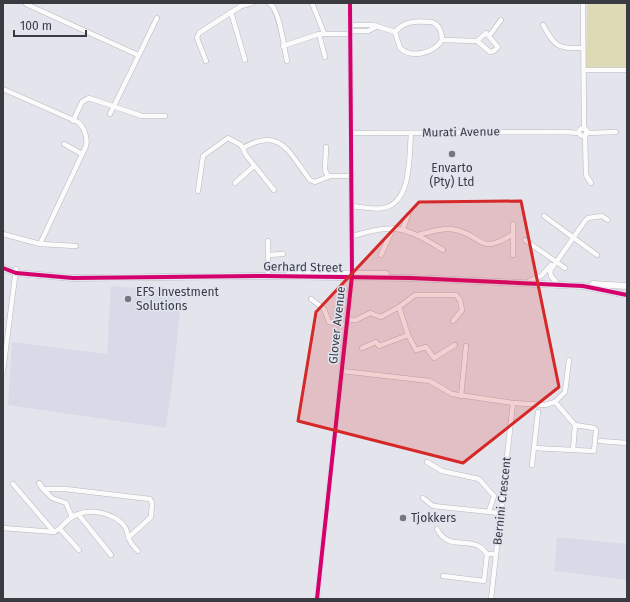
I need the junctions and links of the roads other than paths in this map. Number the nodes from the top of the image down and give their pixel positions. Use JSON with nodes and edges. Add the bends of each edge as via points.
{"nodes":[{"id":1,"x":252,"y":3,"type":"edge"},
{"id":2,"x":269,"y":3,"type":"edge"},
{"id":3,"x":312,"y":3,"type":"edge"},
{"id":4,"x":350,"y":3,"type":"edge"},
{"id":5,"x":583,"y":3,"type":"edge"},
{"id":6,"x":26,"y":4,"type":"dead end"},
{"id":7,"x":230,"y":12,"type":"junction"},
{"id":8,"x":158,"y":18,"type":"dead end"},
{"id":9,"x":501,"y":20,"type":"dead end"},
{"id":10,"x":350,"y":25,"type":"junction"},
{"id":11,"x":543,"y":25,"type":"dead end"},
{"id":12,"x":376,"y":27,"type":"junction"},
{"id":13,"x":395,"y":32,"type":"junction"},
{"id":14,"x":324,"y":33,"type":"junction"},
{"id":15,"x":351,"y":33,"type":"junction"},
{"id":16,"x":319,"y":34,"type":"junction"},
{"id":17,"x":490,"y":35,"type":"junction"},
{"id":18,"x":442,"y":40,"type":"junction"},
{"id":19,"x":477,"y":41,"type":"junction"},
{"id":20,"x":283,"y":46,"type":"junction"},
{"id":21,"x":583,"y":48,"type":"junction"},
{"id":22,"x":138,"y":55,"type":"junction"},
{"id":23,"x":325,"y":57,"type":"dead end"},
{"id":24,"x":245,"y":60,"type":"dead end"},
{"id":25,"x":206,"y":61,"type":"dead end"},
{"id":26,"x":287,"y":61,"type":"dead end"},
{"id":27,"x":584,"y":70,"type":"junction"},
{"id":28,"x":627,"y":70,"type":"edge"},
{"id":29,"x":3,"y":89,"type":"edge"},
{"id":30,"x":114,"y":106,"type":"junction"},
{"id":31,"x":110,"y":114,"type":"dead end"},
{"id":32,"x":165,"y":116,"type":"dead end"},
{"id":33,"x":72,"y":121,"type":"junction"},
{"id":34,"x":616,"y":132,"type":"dead end"},
{"id":35,"x":352,"y":133,"type":"junction"},
{"id":36,"x":410,"y":133,"type":"junction"},
{"id":37,"x":583,"y":133,"type":"junction"},
{"id":38,"x":64,"y":144,"type":"dead end"},
{"id":39,"x":326,"y":147,"type":"dead end"},
{"id":40,"x":243,"y":148,"type":"junction"},
{"id":41,"x":82,"y":154,"type":"junction"},
{"id":42,"x":254,"y":166,"type":"junction"},
{"id":43,"x":352,"y":176,"type":"junction"},
{"id":44,"x":328,"y":177,"type":"junction"},
{"id":45,"x":235,"y":183,"type":"dead end"},
{"id":46,"x":591,"y":183,"type":"dead end"},
{"id":47,"x":274,"y":190,"type":"dead end"},
{"id":48,"x":198,"y":191,"type":"dead end"},
{"id":49,"x":352,"y":206,"type":"junction"},
{"id":50,"x":408,"y":215,"type":"dead end"},
{"id":51,"x":544,"y":216,"type":"dead end"},
{"id":52,"x":608,"y":220,"type":"dead end"},
{"id":53,"x":513,"y":224,"type":"dead end"},
{"id":54,"x":393,"y":228,"type":"junction"},
{"id":55,"x":403,"y":229,"type":"junction"},
{"id":56,"x":3,"y":234,"type":"edge"},
{"id":57,"x":513,"y":234,"type":"junction"},
{"id":58,"x":418,"y":235,"type":"junction"},
{"id":59,"x":353,"y":236,"type":"junction"},
{"id":60,"x":573,"y":237,"type":"junction"},
{"id":61,"x":525,"y":240,"type":"dead end"},
{"id":62,"x":268,"y":241,"type":"dead end"},
{"id":63,"x":40,"y":244,"type":"junction"},
{"id":64,"x":76,"y":246,"type":"dead end"},
{"id":65,"x":443,"y":250,"type":"dead end"},
{"id":66,"x":283,"y":254,"type":"dead end"},
{"id":67,"x":268,"y":255,"type":"junction"},
{"id":68,"x":381,"y":255,"type":"dead end"},
{"id":69,"x":513,"y":255,"type":"dead end"},
{"id":70,"x":597,"y":255,"type":"dead end"},
{"id":71,"x":556,"y":260,"type":"junction"},
{"id":72,"x":3,"y":265,"type":"edge"},
{"id":73,"x":3,"y":268,"type":"edge"},
{"id":74,"x":565,"y":268,"type":"dead end"},
{"id":75,"x":16,"y":271,"type":"junction"},
{"id":76,"x":548,"y":271,"type":"junction"},
{"id":77,"x":268,"y":274,"type":"junction"},
{"id":78,"x":352,"y":276,"type":"junction"},
{"id":79,"x":529,"y":281,"type":"junction"},
{"id":80,"x":556,"y":282,"type":"junction"},
{"id":81,"x":627,"y":287,"type":"edge"},
{"id":82,"x":627,"y":295,"type":"edge"},
{"id":83,"x":311,"y":299,"type":"dead end"},
{"id":84,"x":399,"y":307,"type":"junction"},
{"id":85,"x":3,"y":315,"type":"edge"},
{"id":86,"x":10,"y":316,"type":"junction"},
{"id":87,"x":453,"y":321,"type":"dead end"},
{"id":88,"x":348,"y":323,"type":"junction"},
{"id":89,"x":408,"y":335,"type":"junction"},
{"id":90,"x":456,"y":345,"type":"dead end"},
{"id":91,"x":466,"y":346,"type":"dead end"},
{"id":92,"x":362,"y":348,"type":"dead end"},
{"id":93,"x":569,"y":360,"type":"dead end"},
{"id":94,"x":3,"y":371,"type":"edge"},
{"id":95,"x":342,"y":371,"type":"junction"},
{"id":96,"x":461,"y":396,"type":"junction"},
{"id":97,"x":555,"y":402,"type":"junction"},
{"id":98,"x":513,"y":403,"type":"junction"},
{"id":99,"x":538,"y":412,"type":"dead end"},
{"id":100,"x":575,"y":425,"type":"junction"},
{"id":101,"x":600,"y":441,"type":"dead end"},
{"id":102,"x":627,"y":443,"type":"edge"},
{"id":103,"x":534,"y":448,"type":"junction"},
{"id":104,"x":573,"y":450,"type":"junction"},
{"id":105,"x":427,"y":462,"type":"dead end"},
{"id":106,"x":532,"y":465,"type":"dead end"},
{"id":107,"x":39,"y":483,"type":"dead end"},
{"id":108,"x":13,"y":484,"type":"dead end"},
{"id":109,"x":44,"y":488,"type":"junction"},
{"id":110,"x":423,"y":498,"type":"dead end"},
{"id":111,"x":489,"y":511,"type":"junction"},
{"id":112,"x":500,"y":513,"type":"junction"},
{"id":113,"x":78,"y":514,"type":"junction"},
{"id":114,"x":72,"y":517,"type":"junction"},
{"id":115,"x":3,"y":528,"type":"edge"},
{"id":116,"x":60,"y":528,"type":"junction"},
{"id":117,"x":437,"y":529,"type":"dead end"},
{"id":118,"x":54,"y":532,"type":"junction"},
{"id":119,"x":129,"y":537,"type":"junction"},
{"id":120,"x":79,"y":550,"type":"dead end"},
{"id":121,"x":138,"y":551,"type":"dead end"},
{"id":122,"x":487,"y":554,"type":"junction"},
{"id":123,"x":496,"y":554,"type":"junction"},
{"id":124,"x":111,"y":555,"type":"dead end"},
{"id":125,"x":444,"y":576,"type":"dead end"},
{"id":126,"x":317,"y":599,"type":"edge"},
{"id":127,"x":491,"y":599,"type":"edge"}],
"edges":[{"from":1,"to":7,"type":"street"},
{"from":2,"to":20,"type":"street","via":[[277,13]]},
{"from":3,"to":14,"type":"street"},
{"from":4,"to":10,"type":"street","name":"Glover Avenue"},
{"from":5,"to":21,"type":"street"},
{"from":6,"to":22,"type":"street"},
{"from":7,"to":24,"type":"street"},
{"from":7,"to":25,"type":"street","via":[[198,34],[197,38]]},
{"from":8,"to":22,"type":"street"},
{"from":9,"to":17,"type":"street"},
{"from":10,"to":12,"type":"street"},
{"from":10,"to":15,"type":"street","name":"Glover Avenue"},
{"from":11,"to":21,"type":"street","via":[[558,46]]},
{"from":12,"to":13,"type":"street"},
{"from":12,"to":15,"type":"street","via":[[368,31]]},
{"from":13,"to":18,"type":"street","via":[[406,23],[432,22],[440,30]]},
{"from":13,"to":18,"type":"street","via":[[400,48],[410,53],[429,52]]},
{"from":14,"to":15,"type":"street"},
{"from":14,"to":16,"type":"street"},
{"from":15,"to":35,"type":"street","name":"Glover Avenue"},
{"from":16,"to":20,"type":"street"},
{"from":16,"to":23,"type":"street"},
{"from":17,"to":19,"type":"street","via":[[484,33]]},
{"from":17,"to":19,"type":"street","via":[[498,47],[492,52],[487,51]]},
{"from":18,"to":19,"type":"street"},
{"from":20,"to":26,"type":"street"},
{"from":21,"to":27,"type":"street"},
{"from":22,"to":30,"type":"street"},
{"from":27,"to":28,"type":"street"},
{"from":27,"to":37,"type":"street"},
{"from":29,"to":33,"type":"street"},
{"from":30,"to":31,"type":"street"},
{"from":30,"to":32,"type":"street","via":[[142,116]]},
{"from":30,"to":33,"type":"street","via":[[94,99],[85,99]]},
{"from":33,"to":41,"type":"street","via":[[82,126],[85,135],[86,143]]},
{"from":34,"to":37,"type":"street","name":"Murati Avenue"},
{"from":35,"to":36,"type":"street","name":"Murati Avenue"},
{"from":35,"to":43,"type":"street","name":"Glover Avenue"},
{"from":36,"to":37,"type":"street","name":"Murati Avenue"},
{"from":36,"to":49,"type":"street","via":[[403,193],[395,203],[383,208]]},
{"from":37,"to":46,"type":"street","via":[[586,175]]},
{"from":38,"to":41,"type":"street"},
{"from":39,"to":44,"type":"street","via":[[325,170]]},
{"from":40,"to":42,"type":"street"},
{"from":40,"to":44,"type":"street","via":[[257,141],[276,140],[283,144],[310,180],[318,182]]},
{"from":40,"to":48,"type":"street","via":[[228,138],[205,153],[202,158]]},
{"from":41,"to":63,"type":"street"},
{"from":42,"to":45,"type":"street"},
{"from":42,"to":47,"type":"street"},
{"from":43,"to":44,"type":"street"},
{"from":43,"to":49,"type":"street","name":"Glover Avenue"},
{"from":49,"to":59,"type":"street","name":"Glover Avenue"},
{"from":50,"to":55,"type":"street"},
{"from":51,"to":60,"type":"street"},
{"from":52,"to":60,"type":"street","via":[[603,216],[588,218]]},
{"from":53,"to":57,"type":"street"},
{"from":54,"to":55,"type":"street"},
{"from":54,"to":59,"type":"street","via":[[372,230]]},
{"from":54,"to":68,"type":"street"},
{"from":55,"to":58,"type":"street"},
{"from":56,"to":63,"type":"street"},
{"from":57,"to":58,"type":"street","via":[[500,242],[490,244],[478,242],[455,229]]},
{"from":57,"to":69,"type":"street"},
{"from":58,"to":65,"type":"street"},
{"from":59,"to":78,"type":"street","name":"Glover Avenue"},
{"from":60,"to":70,"type":"street"},
{"from":60,"to":71,"type":"street"},
{"from":61,"to":71,"type":"street"},
{"from":62,"to":67,"type":"street"},
{"from":63,"to":64,"type":"street"},
{"from":66,"to":67,"type":"street"},
{"from":67,"to":77,"type":"street"},
{"from":71,"to":74,"type":"street"},
{"from":71,"to":76,"type":"street"},
{"from":72,"to":75,"type":"street","name":"Gerhard Street"},
{"from":73,"to":75,"type":"street","name":"Gerhard Street"},
{"from":75,"to":77,"type":"street","name":"Gerhard Street","via":[[71,275]]},
{"from":75,"to":78,"type":"street","name":"Gerhard Street","via":[[73,278]]},
{"from":75,"to":86,"type":"street"},
{"from":76,"to":79,"type":"street"},
{"from":76,"to":80,"type":"street"},
{"from":77,"to":78,"type":"street","name":"Gerhard Street"},
{"from":78,"to":79,"type":"street","name":"Gerhard Street"},
{"from":78,"to":82,"type":"street","name":"Gerhard Street","via":[[583,286]]},
{"from":78,"to":88,"type":"street","name":"Glover Avenue"},
{"from":79,"to":80,"type":"street","name":"Gerhard Street"},
{"from":80,"to":81,"type":"street","name":"Gerhard Street"},
{"from":83,"to":88,"type":"street","via":[[324,309],[330,322]]},
{"from":84,"to":87,"type":"street","via":[[415,295],[456,295],[462,310]]},
{"from":84,"to":88,"type":"street","via":[[381,316],[370,313]]},
{"from":84,"to":89,"type":"street"},
{"from":85,"to":86,"type":"street"},
{"from":86,"to":94,"type":"street"},
{"from":88,"to":95,"type":"street","name":"Glover Avenue"},
{"from":89,"to":90,"type":"street","via":[[414,349],[426,347],[434,358]]},
{"from":89,"to":92,"type":"street","via":[[379,346],[376,342]]},
{"from":91,"to":96,"type":"street"},
{"from":93,"to":97,"type":"street","via":[[565,392]]},
{"from":95,"to":96,"type":"street","via":[[430,381],[452,394]]},
{"from":95,"to":126,"type":"street","name":"Glover Avenue"},
{"from":96,"to":98,"type":"street"},
{"from":97,"to":98,"type":"street","via":[[537,406]]},
{"from":97,"to":100,"type":"street"},
{"from":98,"to":112,"type":"street","name":"Bernini Crescent"},
{"from":99,"to":103,"type":"street"},
{"from":100,"to":104,"type":"street"},
{"from":100,"to":104,"type":"street","via":[[594,428],[596,440],[592,452]]},
{"from":101,"to":102,"type":"street"},
{"from":103,"to":104,"type":"street"},
{"from":103,"to":106,"type":"street"},
{"from":105,"to":111,"type":"street","via":[[438,470],[482,481],[494,496]]},
{"from":107,"to":109,"type":"street"},
{"from":108,"to":118,"type":"street"},
{"from":109,"to":114,"type":"street","via":[[52,498],[66,503]]},
{"from":109,"to":119,"type":"street","via":[[150,499],[151,518]]},
{"from":110,"to":111,"type":"street","via":[[433,506]]},
{"from":111,"to":112,"type":"street"},
{"from":112,"to":123,"type":"street","name":"Bernini Crescent"},
{"from":113,"to":114,"type":"street"},
{"from":113,"to":119,"type":"street","via":[[92,512],[112,516],[126,528]]},
{"from":113,"to":124,"type":"street"},
{"from":114,"to":116,"type":"street"},
{"from":115,"to":118,"type":"street"},
{"from":116,"to":118,"type":"street"},
{"from":116,"to":120,"type":"street"},
{"from":117,"to":122,"type":"street","via":[[442,537],[479,546]]},
{"from":119,"to":121,"type":"street"},
{"from":122,"to":123,"type":"street"},
{"from":122,"to":125,"type":"street","via":[[484,581]]},
{"from":123,"to":127,"type":"street","name":"Bernini Crescent"}]}
